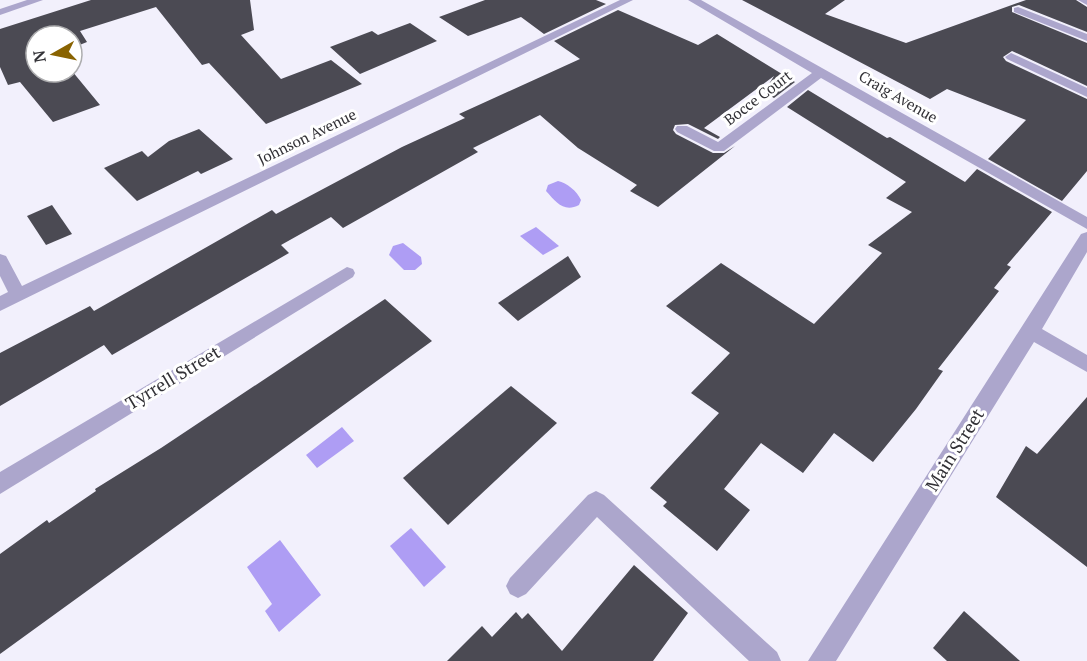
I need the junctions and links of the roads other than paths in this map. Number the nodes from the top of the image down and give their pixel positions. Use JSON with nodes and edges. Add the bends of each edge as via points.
{"nodes":[{"id":1,"x":38,"y":0,"type":"edge"},
{"id":2,"x":628,"y":0,"type":"edge"},
{"id":3,"x":693,"y":0,"type":"edge"},
{"id":4,"x":1083,"y":0,"type":"edge"},
{"id":5,"x":1087,"y":2,"type":"edge"},
{"id":6,"x":1018,"y":10,"type":"dead end"},
{"id":7,"x":0,"y":12,"type":"edge"},
{"id":8,"x":1087,"y":38,"type":"edge"},
{"id":9,"x":1011,"y":57,"type":"dead end"},
{"id":10,"x":821,"y":72,"type":"junction"},
{"id":11,"x":1087,"y":93,"type":"edge"},
{"id":12,"x":682,"y":129,"type":"dead end"},
{"id":13,"x":1087,"y":224,"type":"edge"},
{"id":14,"x":1087,"y":238,"type":"edge"},
{"id":15,"x":0,"y":260,"type":"edge"},
{"id":16,"x":347,"y":273,"type":"dead end"},
{"id":17,"x":18,"y":295,"type":"junction"},
{"id":18,"x":0,"y":304,"type":"edge"},
{"id":19,"x":1031,"y":331,"type":"junction"},
{"id":20,"x":1087,"y":364,"type":"edge"},
{"id":21,"x":0,"y":484,"type":"edge"},
{"id":22,"x":518,"y":586,"type":"dead end"},
{"id":23,"x":768,"y":661,"type":"edge"},
{"id":24,"x":821,"y":661,"type":"edge"}],
"edges":[{"from":1,"to":7,"type":"street"},
{"from":2,"to":17,"type":"street","name":"Johnson Avenue"},
{"from":3,"to":10,"type":"street","name":"Craig Avenue"},
{"from":4,"to":5,"type":"street"},
{"from":6,"to":8,"type":"street"},
{"from":9,"to":11,"type":"street"},
{"from":10,"to":12,"type":"street","name":"Bocce Court","via":[[719,148]]},
{"from":10,"to":13,"type":"street","name":"Craig Avenue"},
{"from":14,"to":19,"type":"street","name":"Main Street"},
{"from":15,"to":17,"type":"street"},
{"from":16,"to":21,"type":"street","name":"Tyrrell Street"},
{"from":17,"to":18,"type":"street","name":"Johnson Avenue"},
{"from":19,"to":20,"type":"street"},
{"from":19,"to":24,"type":"street","name":"Main Street"},
{"from":22,"to":23,"type":"street","via":[[596,502]]}]}
